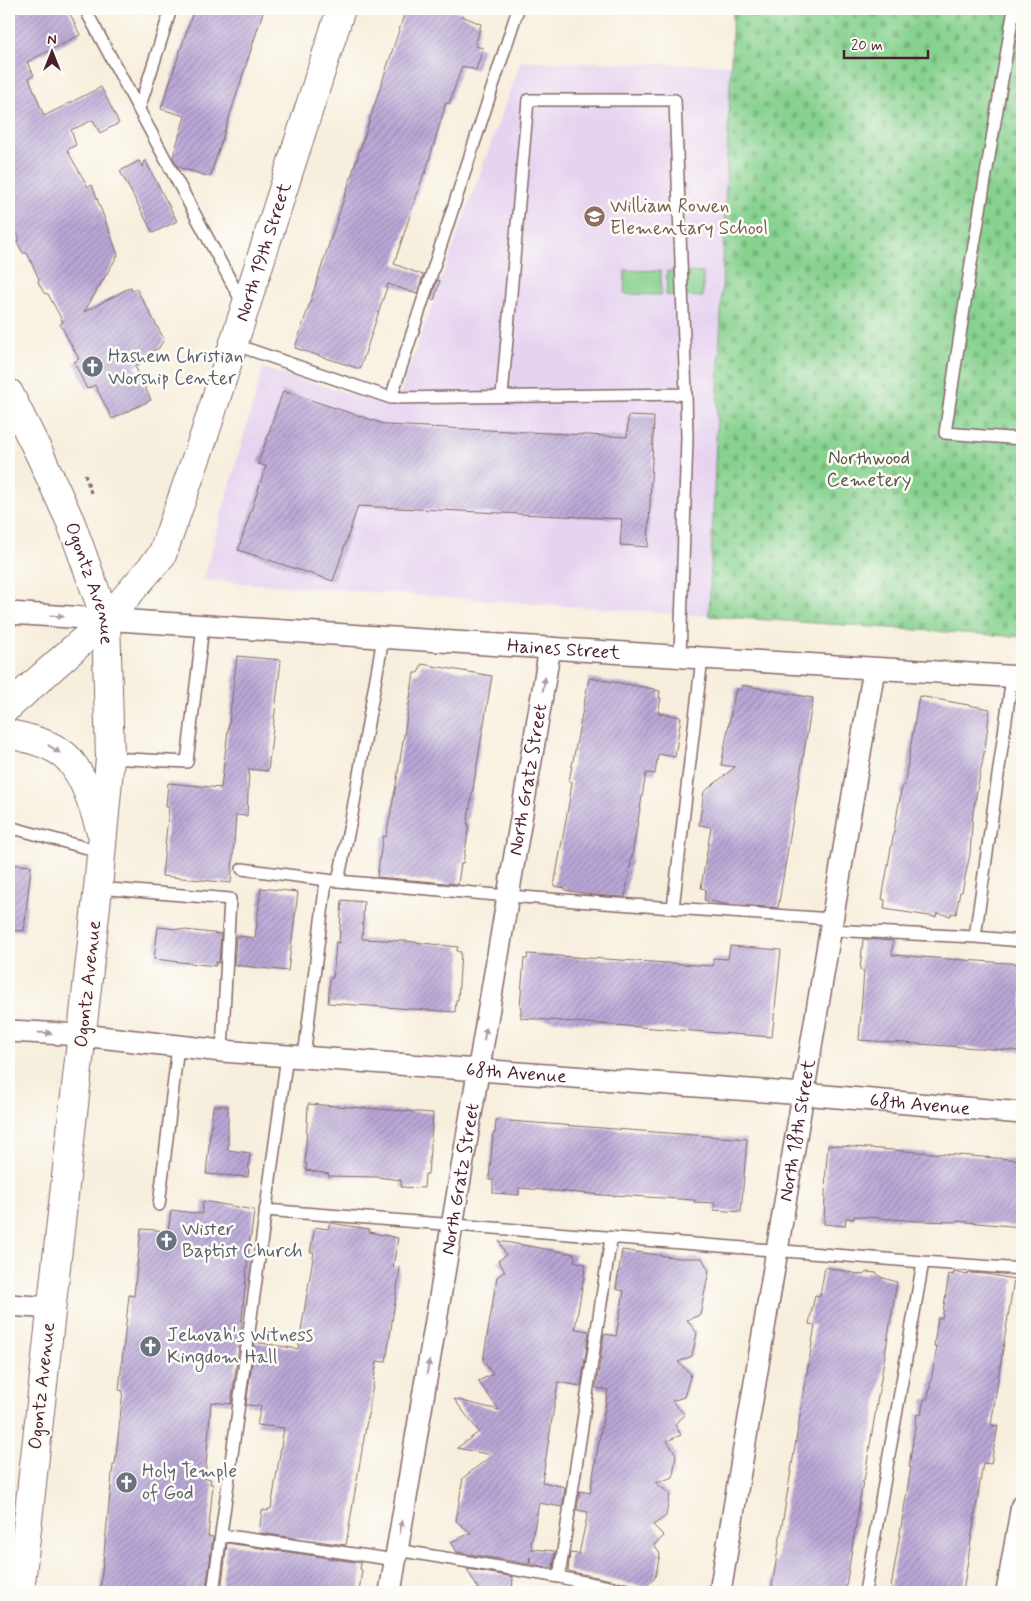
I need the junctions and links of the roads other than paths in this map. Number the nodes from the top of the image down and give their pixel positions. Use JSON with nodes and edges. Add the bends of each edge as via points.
{"nodes":[{"id":1,"x":85,"y":9,"type":"edge"},
{"id":2,"x":171,"y":9,"type":"edge"},
{"id":3,"x":341,"y":9,"type":"edge"},
{"id":4,"x":518,"y":9,"type":"edge"},
{"id":5,"x":1014,"y":9,"type":"edge"},
{"id":6,"x":139,"y":109,"type":"junction"},
{"id":7,"x":245,"y":308,"type":"junction"},
{"id":8,"x":233,"y":344,"type":"junction"},
{"id":9,"x":9,"y":393,"type":"edge"},
{"id":10,"x":686,"y":394,"type":"junction"},
{"id":11,"x":502,"y":396,"type":"junction"},
{"id":12,"x":391,"y":398,"type":"junction"},
{"id":13,"x":1022,"y":439,"type":"edge"},
{"id":14,"x":9,"y":613,"type":"edge"},
{"id":15,"x":106,"y":620,"type":"junction"},
{"id":16,"x":203,"y":626,"type":"junction"},
{"id":17,"x":383,"y":638,"type":"junction"},
{"id":18,"x":550,"y":648,"type":"junction"},
{"id":19,"x":680,"y":657,"type":"junction"},
{"id":20,"x":702,"y":658,"type":"junction"},
{"id":21,"x":874,"y":669,"type":"junction"},
{"id":22,"x":1017,"y":677,"type":"edge"},
{"id":23,"x":9,"y":706,"type":"edge"},
{"id":24,"x":9,"y":734,"type":"edge"},
{"id":25,"x":110,"y":758,"type":"junction"},
{"id":26,"x":9,"y":827,"type":"edge"},
{"id":27,"x":103,"y":845,"type":"junction"},
{"id":28,"x":242,"y":869,"type":"dead end"},
{"id":29,"x":332,"y":881,"type":"junction"},
{"id":30,"x":98,"y":888,"type":"junction"},
{"id":31,"x":508,"y":896,"type":"junction"},
{"id":32,"x":673,"y":908,"type":"junction"},
{"id":33,"x":831,"y":925,"type":"junction"},
{"id":34,"x":975,"y":937,"type":"junction"},
{"id":35,"x":1022,"y":941,"type":"edge"},
{"id":36,"x":9,"y":1031,"type":"edge"},
{"id":37,"x":82,"y":1035,"type":"junction"},
{"id":38,"x":178,"y":1046,"type":"junction"},
{"id":39,"x":222,"y":1051,"type":"junction"},
{"id":40,"x":296,"y":1057,"type":"junction"},
{"id":41,"x":479,"y":1070,"type":"junction"},
{"id":42,"x":803,"y":1094,"type":"junction"},
{"id":43,"x":1022,"y":1113,"type":"edge"},
{"id":44,"x":159,"y":1205,"type":"dead end"},
{"id":45,"x":266,"y":1210,"type":"junction"},
{"id":46,"x":452,"y":1225,"type":"junction"},
{"id":47,"x":611,"y":1238,"type":"junction"},
{"id":48,"x":777,"y":1250,"type":"junction"},
{"id":49,"x":923,"y":1262,"type":"junction"},
{"id":50,"x":1022,"y":1269,"type":"edge"},
{"id":51,"x":9,"y":1305,"type":"edge"},
{"id":52,"x":51,"y":1308,"type":"junction"},
{"id":53,"x":1022,"y":1504,"type":"edge"},
{"id":54,"x":221,"y":1535,"type":"junction"},
{"id":55,"x":397,"y":1555,"type":"junction"},
{"id":56,"x":559,"y":1577,"type":"junction"},
{"id":57,"x":20,"y":1592,"type":"edge"},
{"id":58,"x":213,"y":1592,"type":"edge"},
{"id":59,"x":390,"y":1592,"type":"edge"},
{"id":60,"x":633,"y":1592,"type":"edge"},
{"id":61,"x":720,"y":1592,"type":"edge"},
{"id":62,"x":865,"y":1592,"type":"edge"},
{"id":63,"x":1007,"y":1592,"type":"edge"}],
"edges":[{"from":1,"to":6,"type":"lane"},
{"from":2,"to":6,"type":"lane"},
{"from":3,"to":7,"type":"main road","name":"North 19th Street"},
{"from":4,"to":12,"type":"lane"},
{"from":5,"to":13,"type":"lane","via":[[945,433]]},
{"from":6,"to":7,"type":"lane"},
{"from":7,"to":8,"type":"main road","name":"North 19th Street"},
{"from":8,"to":12,"type":"lane"},
{"from":8,"to":15,"type":"main road","name":"North 19th Street","via":[[162,555]]},
{"from":9,"to":15,"type":"main road","name":"Ogontz Avenue","via":[[71,523]]},
{"from":10,"to":11,"type":"lane"},
{"from":10,"to":11,"type":"lane","via":[[675,100],[528,100]]},
{"from":10,"to":19,"type":"lane"},
{"from":11,"to":12,"type":"lane"},
{"from":14,"to":15,"type":"street","name":"Haines Street","one_way":true},
{"from":15,"to":16,"type":"street","name":"Haines Street"},
{"from":15,"to":23,"type":"main road","name":"North 19th Street"},
{"from":15,"to":25,"type":"main road","name":"Ogontz Avenue"},
{"from":16,"to":17,"type":"street","name":"Haines Street"},
{"from":16,"to":25,"type":"lane","via":[[187,762]]},
{"from":17,"to":18,"type":"street","name":"Haines Street"},
{"from":17,"to":29,"type":"lane","via":[[352,820]]},
{"from":18,"to":19,"type":"street","name":"Haines Street"},
{"from":31,"to":18,"type":"street","name":"North Gratz Street","one_way":true},
{"from":19,"to":20,"type":"street","name":"Haines Street"},
{"from":20,"to":21,"type":"street","name":"Haines Street"},
{"from":20,"to":32,"type":"lane"},
{"from":21,"to":22,"type":"street","name":"Haines Street"},
{"from":21,"to":33,"type":"street","name":"North 18th Street"},
{"from":22,"to":34,"type":"lane"},
{"from":24,"to":27,"type":"main road","one_way":true,"via":[[32,738],[71,760],[90,796]]},
{"from":25,"to":27,"type":"main road","name":"Ogontz Avenue"},
{"from":26,"to":27,"type":"lane"},
{"from":27,"to":30,"type":"main road","name":"Ogontz Avenue"},
{"from":28,"to":29,"type":"lane"},
{"from":29,"to":31,"type":"lane"},
{"from":29,"to":40,"type":"lane"},
{"from":30,"to":37,"type":"main road","name":"Ogontz Avenue"},
{"from":30,"to":39,"type":"lane","via":[[230,899]]},
{"from":31,"to":32,"type":"lane"},
{"from":41,"to":31,"type":"street","name":"North Gratz Street","one_way":true},
{"from":32,"to":33,"type":"lane"},
{"from":33,"to":34,"type":"lane"},
{"from":33,"to":42,"type":"street","name":"North 18th Street"},
{"from":34,"to":35,"type":"lane"},
{"from":36,"to":37,"type":"street","name":"68th Avenue","one_way":true},
{"from":37,"to":38,"type":"street","name":"68th Avenue"},
{"from":37,"to":52,"type":"main road","name":"Ogontz Avenue"},
{"from":38,"to":39,"type":"street","name":"68th Avenue"},
{"from":38,"to":44,"type":"lane"},
{"from":39,"to":40,"type":"street","name":"68th Avenue"},
{"from":40,"to":41,"type":"street","name":"68th Avenue"},
{"from":40,"to":45,"type":"lane"},
{"from":41,"to":42,"type":"street","name":"68th Avenue"},
{"from":41,"to":46,"type":"street","name":"North Gratz Street"},
{"from":42,"to":43,"type":"street","name":"68th Avenue"},
{"from":42,"to":48,"type":"street","name":"North 18th Street"},
{"from":45,"to":46,"type":"lane"},
{"from":45,"to":54,"type":"lane"},
{"from":46,"to":47,"type":"lane"},
{"from":55,"to":46,"type":"street","name":"North Gratz Street","one_way":true},
{"from":47,"to":48,"type":"lane"},
{"from":47,"to":56,"type":"lane"},
{"from":48,"to":49,"type":"lane"},
{"from":48,"to":61,"type":"street","name":"North 18th Street"},
{"from":49,"to":50,"type":"lane"},
{"from":49,"to":62,"type":"lane"},
{"from":51,"to":52,"type":"street"},
{"from":52,"to":57,"type":"main road","name":"Ogontz Avenue"},
{"from":53,"to":63,"type":"street"},
{"from":54,"to":55,"type":"lane"},
{"from":54,"to":58,"type":"lane"},
{"from":55,"to":56,"type":"lane"},
{"from":55,"to":59,"type":"street","name":"North Gratz Street"},
{"from":56,"to":60,"type":"lane"}]}
